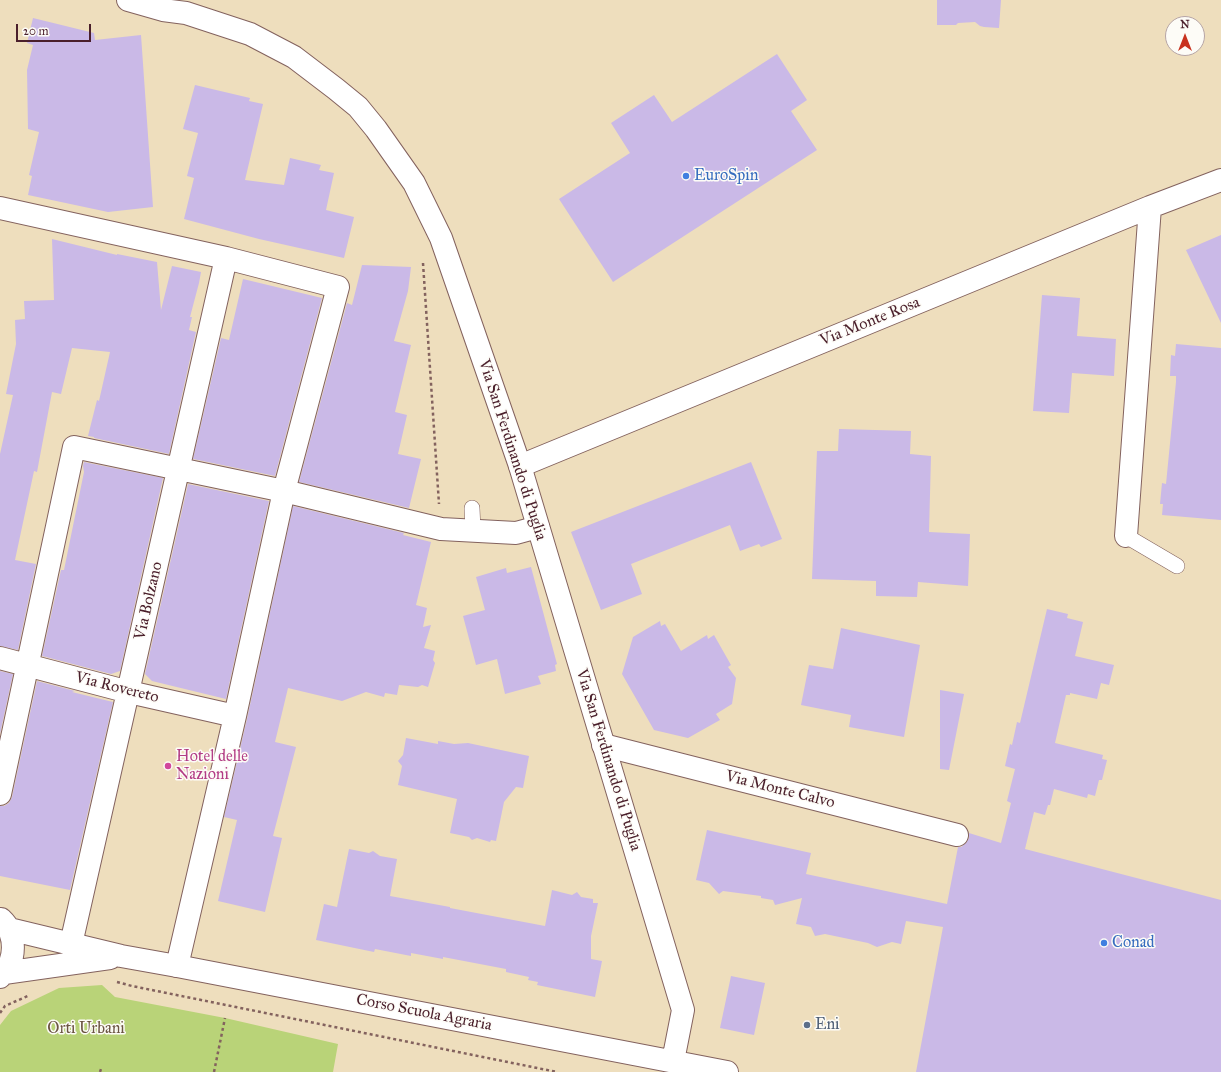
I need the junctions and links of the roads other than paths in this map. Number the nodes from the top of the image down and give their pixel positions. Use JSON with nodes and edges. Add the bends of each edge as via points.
{"nodes":[{"id":1,"x":128,"y":0,"type":"edge"},
{"id":2,"x":187,"y":7,"type":"edge"},
{"id":3,"x":1221,"y":180,"type":"edge"},
{"id":4,"x":1150,"y":207,"type":"junction"},
{"id":5,"x":0,"y":208,"type":"edge"},
{"id":6,"x":226,"y":258,"type":"junction"},
{"id":7,"x":520,"y":466,"type":"junction"},
{"id":8,"x":178,"y":469,"type":"junction"},
{"id":9,"x":284,"y":491,"type":"junction"},
{"id":10,"x":472,"y":508,"type":"dead end"},
{"id":11,"x":538,"y":527,"type":"junction"},
{"id":12,"x":473,"y":530,"type":"junction"},
{"id":13,"x":1126,"y":536,"type":"joint"},
{"id":14,"x":1177,"y":566,"type":"dead end"},
{"id":15,"x":0,"y":658,"type":"edge"},
{"id":16,"x":27,"y":665,"type":"junction"},
{"id":17,"x":128,"y":692,"type":"junction"},
{"id":18,"x":235,"y":716,"type":"junction"},
{"id":19,"x":603,"y":745,"type":"junction"},
{"id":20,"x":0,"y":794,"type":"edge"},
{"id":21,"x":956,"y":835,"type":"dead end"},
{"id":22,"x":4,"y":924,"type":"edge"},
{"id":23,"x":71,"y":944,"type":"junction"},
{"id":24,"x":121,"y":956,"type":"junction"},
{"id":25,"x":177,"y":966,"type":"junction"},
{"id":26,"x":1,"y":975,"type":"edge"},
{"id":27,"x":673,"y":1061,"type":"junction"},
{"id":28,"x":727,"y":1072,"type":"edge"}],
"edges":[{"from":1,"to":2,"type":"street","name":"Via San Ferdinando di Puglia","via":[[163,10]]},
{"from":2,"to":7,"type":"street","name":"Via San Ferdinando di Puglia","via":[[250,34],[288,54],[358,107],[376,129],[414,183],[441,238]]},
{"from":3,"to":4,"type":"street","name":"Via Monte Rosa"},
{"from":4,"to":7,"type":"street","name":"Via Monte Rosa"},
{"from":4,"to":13,"type":"street"},
{"from":5,"to":6,"type":"street"},
{"from":6,"to":8,"type":"street","name":"Via Bolzano"},
{"from":6,"to":9,"type":"street","via":[[338,287]]},
{"from":7,"to":11,"type":"street","name":"Via San Ferdinando di Puglia"},
{"from":8,"to":9,"type":"street"},
{"from":8,"to":16,"type":"street","via":[[74,447]]},
{"from":8,"to":17,"type":"street","name":"Via Bolzano"},
{"from":9,"to":12,"type":"street","via":[[441,529]]},
{"from":9,"to":18,"type":"street"},
{"from":10,"to":12,"type":"lane"},
{"from":11,"to":12,"type":"street","via":[[516,533]]},
{"from":11,"to":19,"type":"street","name":"Via San Ferdinando di Puglia"},
{"from":13,"to":14,"type":"lane"},
{"from":15,"to":16,"type":"street","name":"Via Rovereto"},
{"from":16,"to":17,"type":"street","name":"Via Rovereto"},
{"from":16,"to":20,"type":"street"},
{"from":17,"to":18,"type":"street","name":"Via Rovereto"},
{"from":17,"to":23,"type":"street","name":"Via Bolzano"},
{"from":18,"to":25,"type":"street"},
{"from":19,"to":21,"type":"street","name":"Via Monte Calvo"},
{"from":19,"to":27,"type":"street","name":"Via San Ferdinando di Puglia","via":[[683,1010]]},
{"from":22,"to":23,"type":"street","name":"Corso Scuola Agraria"},
{"from":22,"to":26,"type":"street","via":[[13,940],[13,952],[10,963]]},
{"from":23,"to":24,"type":"street","name":"Corso Scuola Agraria"},
{"from":24,"to":25,"type":"street","name":"Corso Scuola Agraria"},
{"from":24,"to":26,"type":"street","name":"Corso Scuola Agraria"},
{"from":25,"to":27,"type":"street","name":"Corso Scuola Agraria"},
{"from":27,"to":28,"type":"street","name":"Corso Scuola Agraria"}]}
